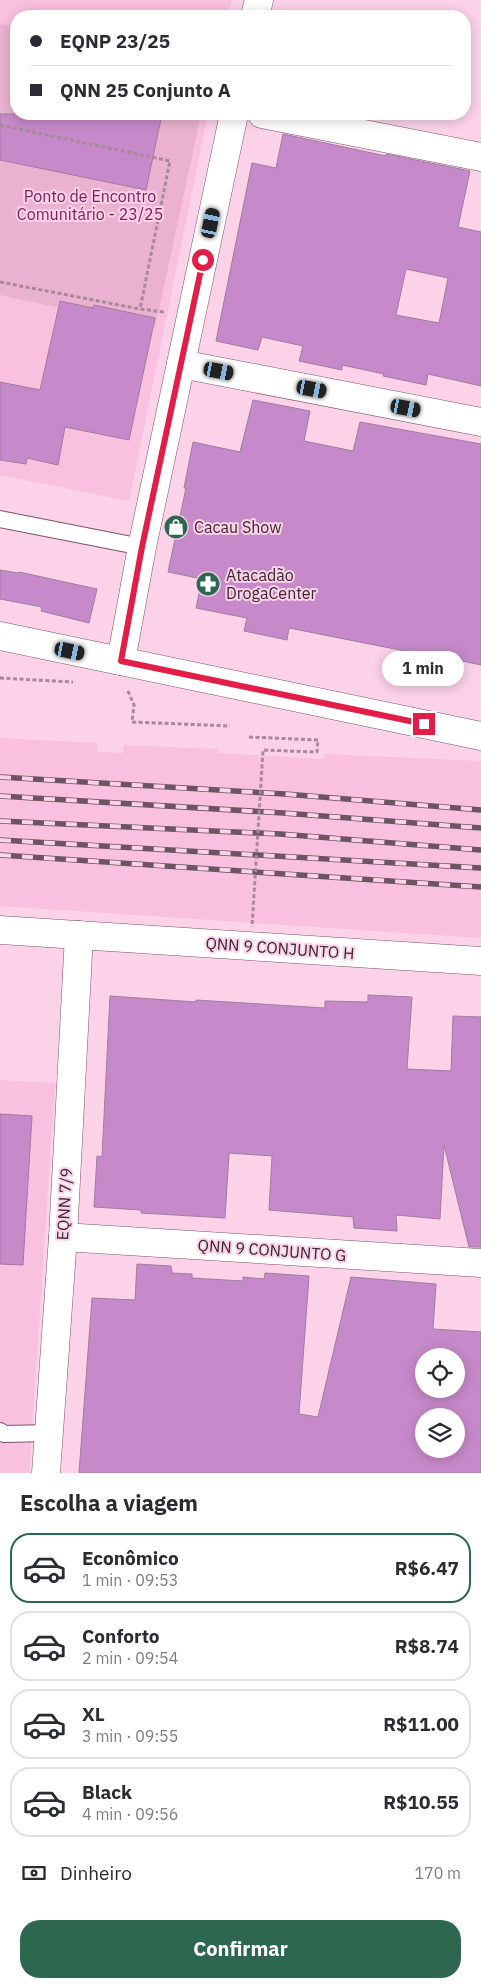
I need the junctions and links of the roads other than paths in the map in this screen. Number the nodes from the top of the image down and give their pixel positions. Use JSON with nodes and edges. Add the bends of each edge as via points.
{"nodes":[{"id":1,"x":233,"y":120,"type":"edge"},
{"id":2,"x":292,"y":120,"type":"edge"},
{"id":3,"x":481,"y":158,"type":"edge"},
{"id":4,"x":181,"y":364,"type":"junction"},
{"id":5,"x":481,"y":422,"type":"edge"},
{"id":6,"x":0,"y":519,"type":"edge"},
{"id":7,"x":142,"y":547,"type":"junction"},
{"id":8,"x":0,"y":636,"type":"edge"},
{"id":9,"x":121,"y":661,"type":"junction"},
{"id":10,"x":481,"y":736,"type":"edge"},
{"id":11,"x":0,"y":930,"type":"edge"},
{"id":12,"x":79,"y":935,"type":"junction"},
{"id":13,"x":481,"y":961,"type":"edge"},
{"id":14,"x":63,"y":1237,"type":"junction"},
{"id":15,"x":481,"y":1263,"type":"edge"},
{"id":16,"x":0,"y":1430,"type":"edge"},
{"id":17,"x":49,"y":1433,"type":"junction"},
{"id":18,"x":46,"y":1473,"type":"edge"}],
"edges":[{"from":1,"to":4,"type":"street"},
{"from":2,"to":3,"type":"street"},
{"from":4,"to":5,"type":"street"},
{"from":4,"to":7,"type":"street"},
{"from":6,"to":7,"type":"lane"},
{"from":7,"to":9,"type":"street"},
{"from":8,"to":9,"type":"street"},
{"from":9,"to":10,"type":"street"},
{"from":11,"to":12,"type":"street","name":"QNN 9 CONJUNTO H"},
{"from":12,"to":13,"type":"street","name":"QNN 9 CONJUNTO H"},
{"from":12,"to":14,"type":"street","name":"EQNN 7/9"},
{"from":14,"to":15,"type":"street","name":"QNN 9 CONJUNTO G"},
{"from":14,"to":17,"type":"street","name":"EQNN 7/9"},
{"from":16,"to":17,"type":"lane","via":[[4,1434]]},
{"from":17,"to":18,"type":"street","name":"EQNN 7/9"}]}
